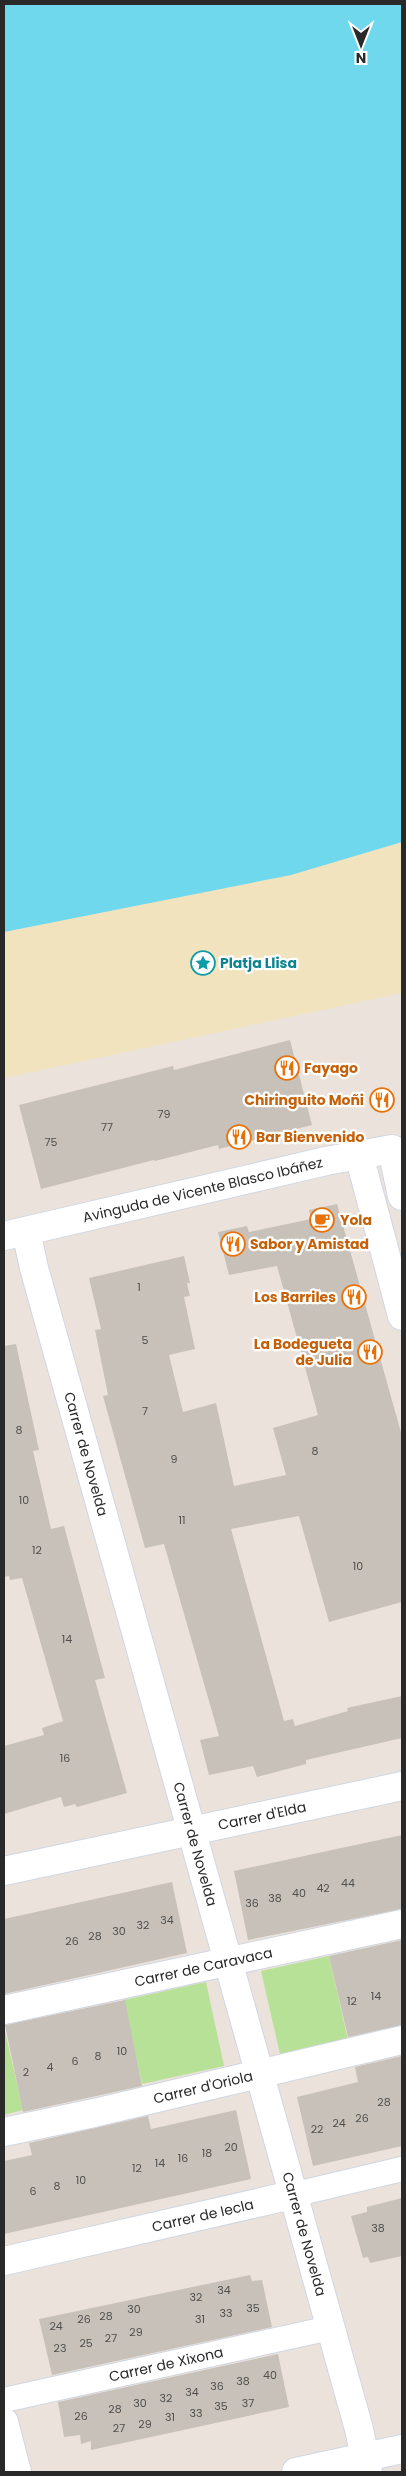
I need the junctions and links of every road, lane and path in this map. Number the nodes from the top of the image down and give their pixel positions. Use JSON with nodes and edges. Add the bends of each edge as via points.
{"nodes":[{"id":1,"x":397,"y":1148,"type":"edge"},
{"id":2,"x":358,"y":1155,"type":"junction"},
{"id":3,"x":402,"y":1196,"type":"edge"},
{"id":4,"x":15,"y":1234,"type":"edge"},
{"id":5,"x":402,"y":1316,"type":"edge"},
{"id":6,"x":402,"y":1786,"type":"edge"},
{"id":7,"x":191,"y":1831,"type":"junction"},
{"id":8,"x":4,"y":1871,"type":"edge"},
{"id":9,"x":402,"y":1924,"type":"edge"},
{"id":10,"x":229,"y":1961,"type":"junction"},
{"id":11,"x":4,"y":2010,"type":"edge"},
{"id":12,"x":402,"y":2040,"type":"edge"},
{"id":13,"x":259,"y":2074,"type":"junction"},
{"id":14,"x":4,"y":2132,"type":"edge"},
{"id":15,"x":402,"y":2169,"type":"edge"},
{"id":16,"x":292,"y":2195,"type":"junction"},
{"id":17,"x":4,"y":2261,"type":"edge"},
{"id":18,"x":330,"y":2328,"type":"junction"},
{"id":19,"x":4,"y":2400,"type":"edge"},
{"id":20,"x":4,"y":2422,"type":"edge"},
{"id":21,"x":402,"y":2449,"type":"edge"},
{"id":22,"x":366,"y":2465,"type":"edge"},
{"id":23,"x":17,"y":2472,"type":"edge"},
{"id":24,"x":296,"y":2472,"type":"edge"}],
"edges":[{"from":1,"to":2,"type":"street","name":"Avinguda de Vicente Blasco Ibáñez"},
{"from":1,"to":3,"type":"street"},
{"from":2,"to":4,"type":"street","name":"Avinguda de Vicente Blasco Ibáñez"},
{"from":2,"to":5,"type":"street"},
{"from":4,"to":7,"type":"street","name":"Carrer de Novelda"},
{"from":6,"to":7,"type":"street","name":"Carrer d'Elda"},
{"from":7,"to":8,"type":"street","name":"Carrer d'Elda"},
{"from":7,"to":10,"type":"street","name":"Carrer de Novelda"},
{"from":9,"to":10,"type":"street","name":"Carrer de Caravaca"},
{"from":10,"to":11,"type":"street","name":"Carrer de Caravaca"},
{"from":10,"to":13,"type":"street","name":"Carrer de Novelda"},
{"from":12,"to":13,"type":"street","name":"Carrer d'Oriola"},
{"from":13,"to":14,"type":"street","name":"Carrer d'Oriola"},
{"from":13,"to":16,"type":"street","name":"Carrer de Novelda"},
{"from":15,"to":16,"type":"street","name":"Carrer de Iecla"},
{"from":16,"to":17,"type":"street","name":"Carrer de Iecla"},
{"from":16,"to":18,"type":"street","name":"Carrer de Novelda"},
{"from":18,"to":19,"type":"street","name":"Carrer de Xixona"},
{"from":18,"to":22,"type":"street","name":"Carrer de Novelda"},
{"from":20,"to":23,"type":"street"},
{"from":21,"to":22,"type":"street"},
{"from":22,"to":24,"type":"street"}]}
